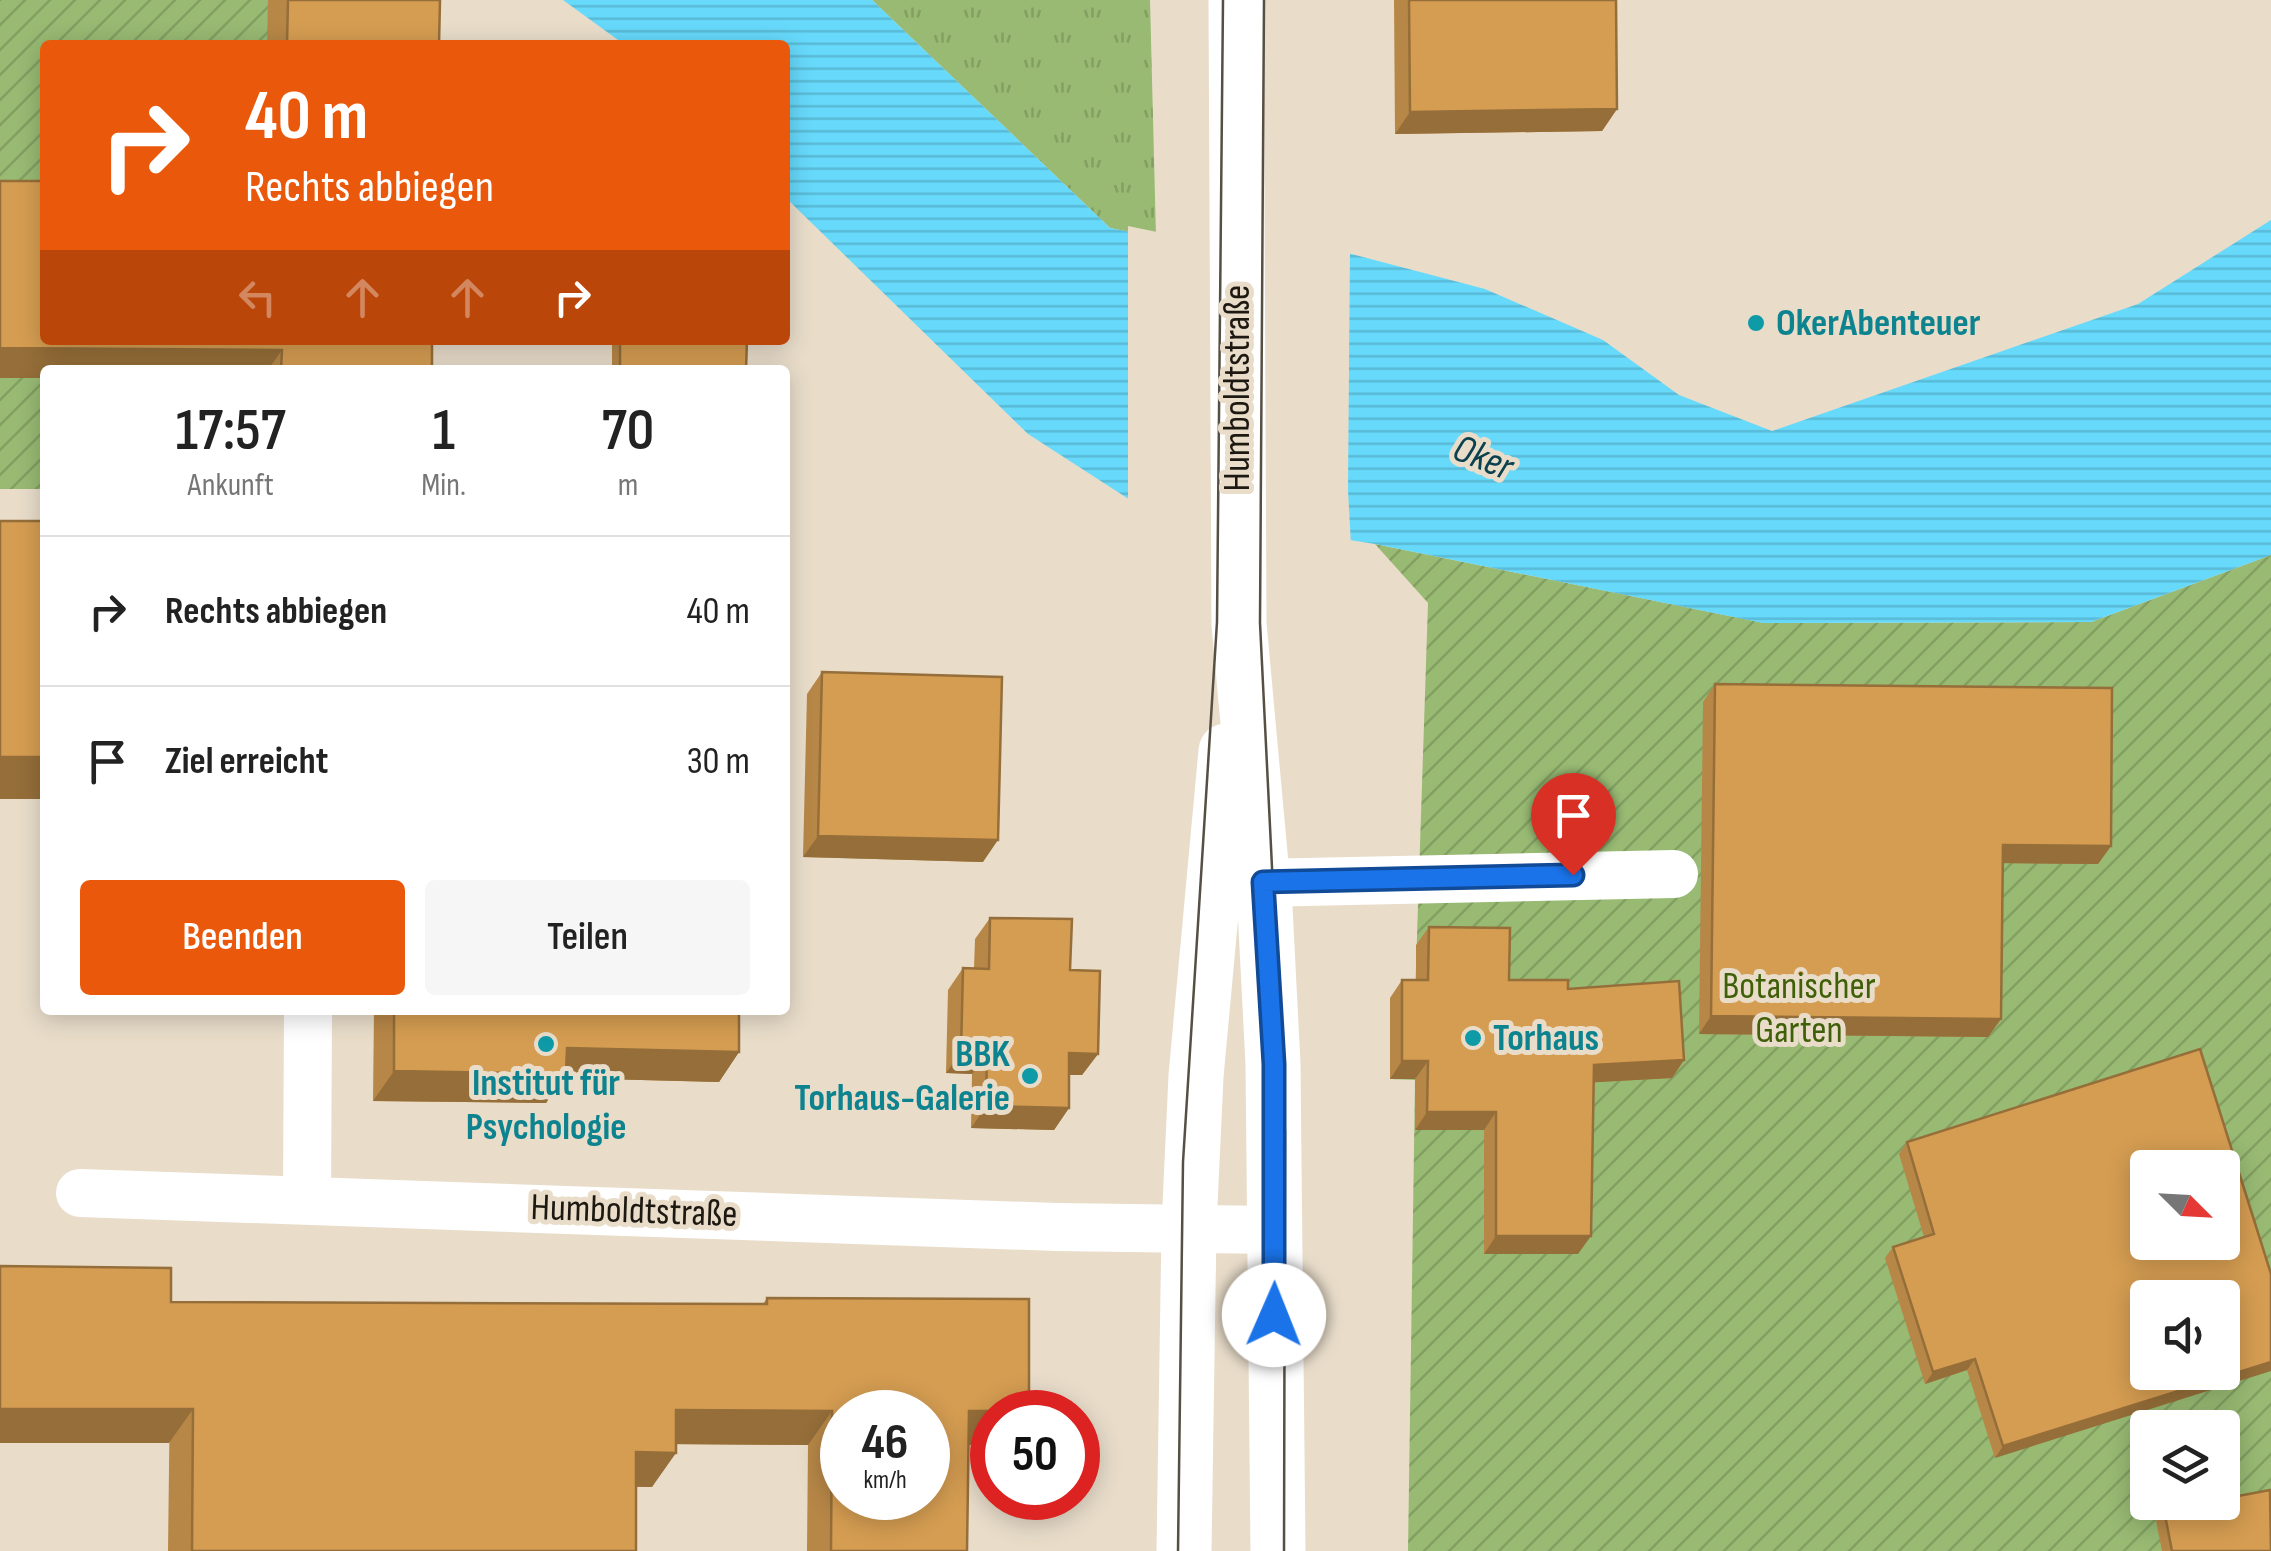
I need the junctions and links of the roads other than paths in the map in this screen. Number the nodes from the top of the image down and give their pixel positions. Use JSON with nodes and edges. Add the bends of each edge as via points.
{"nodes":[{"id":1,"x":1236,"y":0,"type":"edge"},
{"id":2,"x":1239,"y":624,"type":"junction"},
{"id":3,"x":1674,"y":874,"type":"dead end"},
{"id":4,"x":1263,"y":882,"type":"junction"},
{"id":5,"x":308,"y":1015,"type":"edge"},
{"id":6,"x":80,"y":1194,"type":"dead end"},
{"id":7,"x":307,"y":1199,"type":"junction"},
{"id":8,"x":1189,"y":1227,"type":"junction"},
{"id":9,"x":1276,"y":1230,"type":"junction"},
{"id":10,"x":1184,"y":1551,"type":"edge"},
{"id":11,"x":1278,"y":1551,"type":"edge"}],
"edges":[{"from":1,"to":2,"type":"main road","name":"Humboldtstraße"},
{"from":2,"to":4,"type":"main road","name":"Humboldtstraße"},
{"from":2,"to":8,"type":"main road","name":"Humboldtstraße","via":[[1202,985]]},
{"from":3,"to":4,"type":"lane"},
{"from":4,"to":9,"type":"main road","name":"Humboldtstraße"},
{"from":5,"to":7,"type":"lane"},
{"from":6,"to":7,"type":"lane","name":"Humboldtstraße"},
{"from":7,"to":8,"type":"lane","name":"Humboldtstraße"},
{"from":8,"to":9,"type":"lane","name":"Humboldtstraße"},
{"from":8,"to":10,"type":"main road","name":"Humboldtstraße"},
{"from":9,"to":11,"type":"main road","name":"Humboldtstraße"}]}
